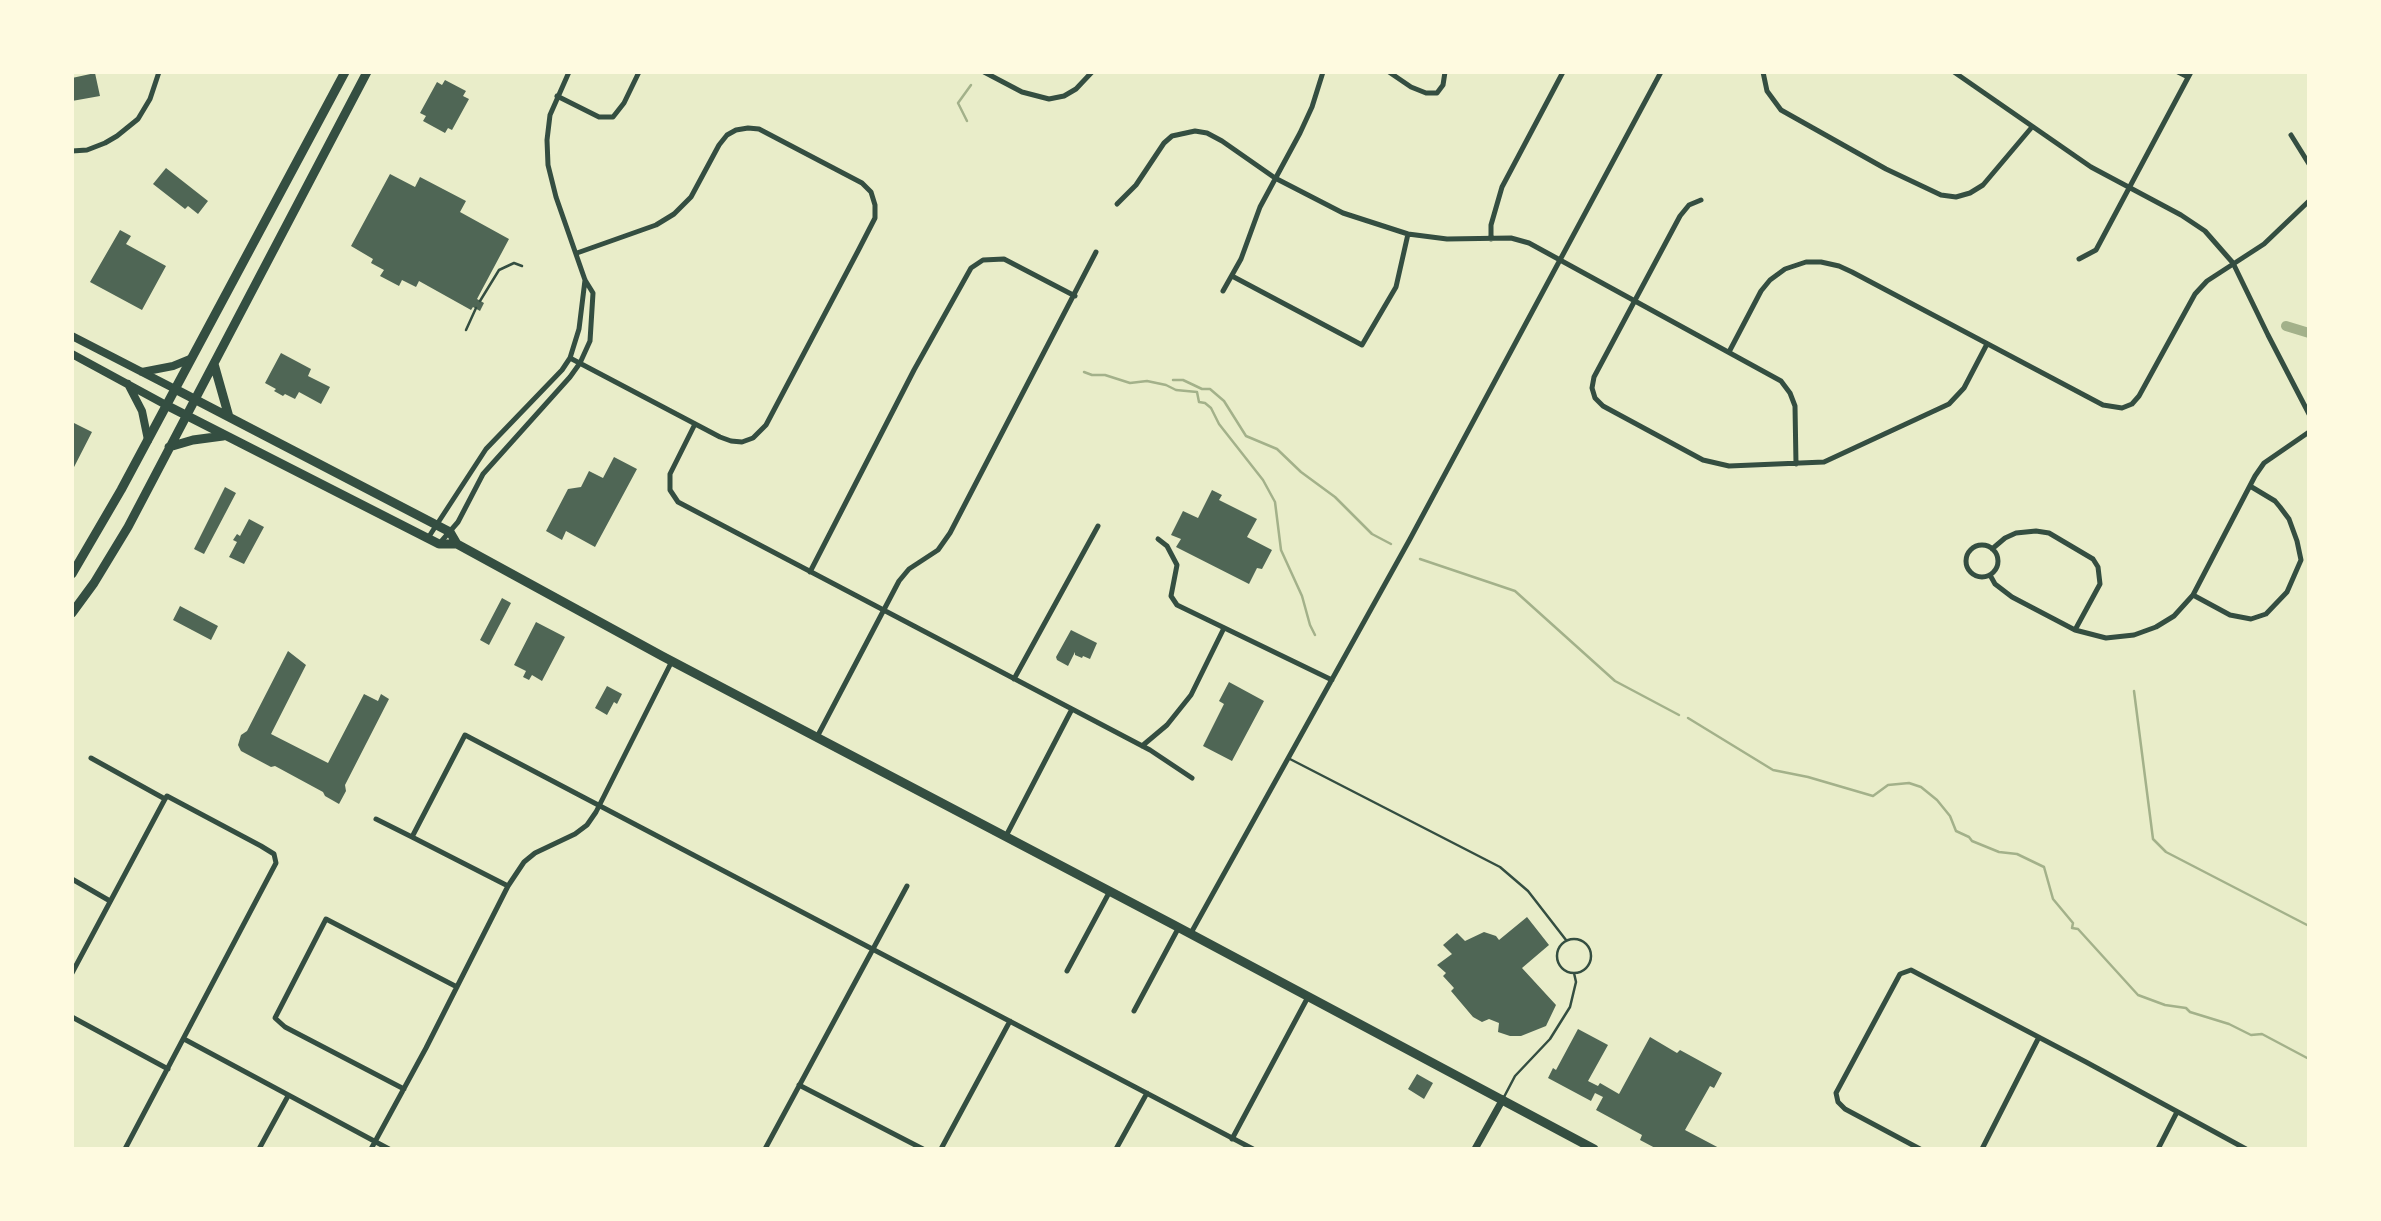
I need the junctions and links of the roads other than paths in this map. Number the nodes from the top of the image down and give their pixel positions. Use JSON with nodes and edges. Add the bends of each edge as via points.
{"nodes":[{"id":1,"x":159,"y":72,"type":"edge"},
{"id":2,"x":345,"y":72,"type":"edge"},
{"id":3,"x":367,"y":72,"type":"edge"},
{"id":4,"x":569,"y":72,"type":"edge"},
{"id":5,"x":639,"y":72,"type":"edge"},
{"id":6,"x":984,"y":72,"type":"edge"},
{"id":7,"x":1092,"y":72,"type":"edge"},
{"id":8,"x":1322,"y":72,"type":"edge"},
{"id":9,"x":1389,"y":72,"type":"edge"},
{"id":10,"x":1445,"y":72,"type":"edge"},
{"id":11,"x":1563,"y":72,"type":"edge"},
{"id":12,"x":1661,"y":72,"type":"edge"},
{"id":13,"x":1763,"y":72,"type":"edge"},
{"id":14,"x":1954,"y":72,"type":"edge"},
{"id":15,"x":2178,"y":72,"type":"edge"},
{"id":16,"x":2190,"y":74,"type":"edge"},
{"id":17,"x":557,"y":96,"type":"junction"},
{"id":18,"x":2032,"y":127,"type":"junction"},
{"id":19,"x":2291,"y":135,"type":"dead end"},
{"id":20,"x":72,"y":150,"type":"edge"},
{"id":21,"x":2309,"y":164,"type":"edge"},
{"id":22,"x":1275,"y":178,"type":"junction"},
{"id":23,"x":2129,"y":188,"type":"junction"},
{"id":24,"x":1700,"y":200,"type":"dead end"},
{"id":25,"x":2309,"y":201,"type":"edge"},
{"id":26,"x":1117,"y":204,"type":"dead end"},
{"id":27,"x":1408,"y":234,"type":"junction"},
{"id":28,"x":1490,"y":239,"type":"junction"},
{"id":29,"x":1096,"y":252,"type":"dead end"},
{"id":30,"x":577,"y":253,"type":"junction"},
{"id":31,"x":1560,"y":259,"type":"junction"},
{"id":32,"x":2079,"y":259,"type":"dead end"},
{"id":33,"x":2233,"y":263,"type":"junction"},
{"id":34,"x":522,"y":266,"type":"dead end"},
{"id":35,"x":1232,"y":276,"type":"junction"},
{"id":36,"x":585,"y":280,"type":"junction"},
{"id":37,"x":1223,"y":291,"type":"dead end"},
{"id":38,"x":1075,"y":296,"type":"junction"},
{"id":39,"x":1635,"y":300,"type":"junction"},
{"id":40,"x":480,"y":301,"type":"dead end"},
{"id":41,"x":476,"y":309,"type":"dead end"},
{"id":42,"x":466,"y":330,"type":"dead end"},
{"id":43,"x":72,"y":336,"type":"edge"},
{"id":44,"x":1987,"y":344,"type":"junction"},
{"id":45,"x":1729,"y":352,"type":"junction"},
{"id":46,"x":72,"y":354,"type":"edge"},
{"id":47,"x":570,"y":358,"type":"junction"},
{"id":48,"x":190,"y":359,"type":"junction"},
{"id":49,"x":214,"y":363,"type":"junction"},
{"id":50,"x":580,"y":363,"type":"junction"},
{"id":51,"x":142,"y":372,"type":"junction"},
{"id":52,"x":128,"y":384,"type":"junction"},
{"id":53,"x":174,"y":389,"type":"junction"},
{"id":54,"x":194,"y":400,"type":"junction"},
{"id":55,"x":166,"y":405,"type":"junction"},
{"id":56,"x":2309,"y":414,"type":"edge"},
{"id":57,"x":186,"y":415,"type":"junction"},
{"id":58,"x":229,"y":417,"type":"junction"},
{"id":59,"x":695,"y":424,"type":"junction"},
{"id":60,"x":2309,"y":432,"type":"edge"},
{"id":61,"x":224,"y":436,"type":"junction"},
{"id":62,"x":148,"y":440,"type":"junction"},
{"id":63,"x":169,"y":447,"type":"junction"},
{"id":64,"x":1796,"y":464,"type":"junction"},
{"id":65,"x":2250,"y":486,"type":"junction"},
{"id":66,"x":438,"y":526,"type":"junction"},
{"id":67,"x":1098,"y":526,"type":"dead end"},
{"id":68,"x":450,"y":532,"type":"junction"},
{"id":69,"x":428,"y":538,"type":"junction"},
{"id":70,"x":1158,"y":539,"type":"dead end"},
{"id":71,"x":439,"y":544,"type":"junction"},
{"id":72,"x":457,"y":544,"type":"junction"},
{"id":73,"x":1992,"y":549,"type":"junction"},
{"id":74,"x":810,"y":572,"type":"junction"},
{"id":75,"x":72,"y":574,"type":"edge"},
{"id":76,"x":1990,"y":575,"type":"junction"},
{"id":77,"x":2193,"y":595,"type":"junction"},
{"id":78,"x":883,"y":610,"type":"junction"},
{"id":79,"x":72,"y":613,"type":"edge"},
{"id":80,"x":1224,"y":628,"type":"junction"},
{"id":81,"x":2075,"y":631,"type":"junction"},
{"id":82,"x":672,"y":661,"type":"junction"},
{"id":83,"x":1014,"y":679,"type":"junction"},
{"id":84,"x":1332,"y":680,"type":"junction"},
{"id":85,"x":1072,"y":709,"type":"junction"},
{"id":86,"x":817,"y":737,"type":"junction"},
{"id":87,"x":1142,"y":746,"type":"junction"},
{"id":88,"x":90,"y":758,"type":"dead end"},
{"id":89,"x":1287,"y":758,"type":"junction"},
{"id":90,"x":1192,"y":778,"type":"dead end"},
{"id":91,"x":165,"y":799,"type":"junction"},
{"id":92,"x":599,"y":805,"type":"junction"},
{"id":93,"x":376,"y":819,"type":"dead end"},
{"id":94,"x":1006,"y":836,"type":"junction"},
{"id":95,"x":412,"y":837,"type":"junction"},
{"id":96,"x":72,"y":879,"type":"edge"},
{"id":97,"x":508,"y":886,"type":"junction"},
{"id":98,"x":907,"y":886,"type":"dead end"},
{"id":99,"x":1110,"y":891,"type":"junction"},
{"id":100,"x":110,"y":901,"type":"junction"},
{"id":101,"x":1179,"y":927,"type":"junction"},
{"id":102,"x":1191,"y":933,"type":"junction"},
{"id":103,"x":1566,"y":940,"type":"junction"},
{"id":104,"x":872,"y":948,"type":"junction"},
{"id":105,"x":1067,"y":971,"type":"dead end"},
{"id":106,"x":72,"y":973,"type":"edge"},
{"id":107,"x":1574,"y":973,"type":"junction"},
{"id":108,"x":457,"y":987,"type":"junction"},
{"id":109,"x":1308,"y":997,"type":"junction"},
{"id":110,"x":1135,"y":1011,"type":"dead end"},
{"id":111,"x":72,"y":1017,"type":"edge"},
{"id":112,"x":1010,"y":1021,"type":"junction"},
{"id":113,"x":184,"y":1039,"type":"junction"},
{"id":114,"x":2038,"y":1039,"type":"junction"},
{"id":115,"x":168,"y":1069,"type":"junction"},
{"id":116,"x":799,"y":1085,"type":"junction"},
{"id":117,"x":404,"y":1089,"type":"junction"},
{"id":118,"x":1146,"y":1093,"type":"junction"},
{"id":119,"x":288,"y":1096,"type":"junction"},
{"id":120,"x":1503,"y":1099,"type":"junction"},
{"id":121,"x":2177,"y":1112,"type":"junction"},
{"id":122,"x":1233,"y":1139,"type":"junction"},
{"id":123,"x":375,"y":1142,"type":"junction"},
{"id":124,"x":125,"y":1149,"type":"edge"},
{"id":125,"x":259,"y":1149,"type":"edge"},
{"id":126,"x":371,"y":1149,"type":"edge"},
{"id":127,"x":389,"y":1149,"type":"edge"},
{"id":128,"x":765,"y":1149,"type":"edge"},
{"id":129,"x":923,"y":1149,"type":"edge"},
{"id":130,"x":941,"y":1149,"type":"edge"},
{"id":131,"x":1116,"y":1149,"type":"edge"},
{"id":132,"x":1253,"y":1149,"type":"edge"},
{"id":133,"x":1475,"y":1149,"type":"edge"},
{"id":134,"x":1594,"y":1149,"type":"edge"},
{"id":135,"x":1920,"y":1149,"type":"edge"},
{"id":136,"x":1982,"y":1149,"type":"edge"},
{"id":137,"x":2158,"y":1149,"type":"edge"},
{"id":138,"x":2246,"y":1149,"type":"edge"}],
"edges":[{"from":1,"to":20,"type":"street","via":[[138,119],[105,143]]},
{"from":2,"to":48,"type":"main road"},
{"from":3,"to":49,"type":"main road"},
{"from":4,"to":17,"type":"street"},
{"from":5,"to":17,"type":"street","via":[[613,117],[599,117]]},
{"from":6,"to":7,"type":"street","via":[[1022,92],[1049,99],[1076,89]]},
{"from":8,"to":22,"type":"street","via":[[1312,107]]},
{"from":9,"to":10,"type":"street","via":[[1411,87],[1437,93]]},
{"from":11,"to":28,"type":"street","via":[[1502,187]]},
{"from":12,"to":31,"type":"street"},
{"from":13,"to":18,"type":"street","via":[[1767,91],[1781,110],[1941,195],[1963,195],[1983,185]]},
{"from":14,"to":18,"type":"street"},
{"from":15,"to":16,"type":"street"},
{"from":16,"to":23,"type":"street"},
{"from":17,"to":30,"type":"street","via":[[550,115],[548,165]]},
{"from":18,"to":23,"type":"street"},
{"from":19,"to":21,"type":"street"},
{"from":22,"to":26,"type":"street","via":[[1223,141],[1207,133],[1184,132],[1164,143]]},
{"from":22,"to":27,"type":"street","via":[[1343,213]]},
{"from":22,"to":35,"type":"street"},
{"from":23,"to":32,"type":"street","via":[[2096,250]]},
{"from":23,"to":33,"type":"street","via":[[2205,231]]},
{"from":24,"to":39,"type":"street","via":[[1680,216]]},
{"from":25,"to":33,"type":"street","via":[[2264,244]]},
{"from":27,"to":28,"type":"street"},
{"from":27,"to":35,"type":"street","via":[[1396,287],[1363,345]]},
{"from":28,"to":31,"type":"street","via":[[1529,243]]},
{"from":29,"to":38,"type":"street"},
{"from":30,"to":36,"type":"street"},
{"from":30,"to":59,"type":"street","via":[[674,214],[691,197],[719,145],[736,130],[759,129],[871,192],[875,218],[766,425],[742,442]]},
{"from":31,"to":39,"type":"street"},
{"from":31,"to":84,"type":"street"},
{"from":33,"to":44,"type":"street","via":[[2195,294],[2139,396],[2122,408],[2103,405]]},
{"from":33,"to":56,"type":"street"},
{"from":34,"to":40,"type":"lane","via":[[514,263],[499,270]]},
{"from":35,"to":37,"type":"street"},
{"from":36,"to":47,"type":"street"},
{"from":36,"to":50,"type":"street","via":[[593,293],[590,341]]},
{"from":38,"to":74,"type":"street","via":[[1004,259],[983,260],[971,268]]},
{"from":38,"to":78,"type":"street","via":[[950,533],[938,550],[909,569]]},
{"from":39,"to":45,"type":"street"},
{"from":39,"to":64,"type":"street","via":[[1594,377],[1595,398],[1718,465]]},
{"from":41,"to":42,"type":"lane"},
{"from":43,"to":51,"type":"main road"},
{"from":44,"to":45,"type":"street","via":[[1839,266],[1806,262],[1770,280]]},
{"from":44,"to":64,"type":"street","via":[[1964,388],[1949,404],[1824,463]]},
{"from":45,"to":64,"type":"street","via":[[1781,381],[1790,393],[1795,406]]},
{"from":46,"to":52,"type":"main road"},
{"from":47,"to":50,"type":"street"},
{"from":47,"to":66,"type":"street","via":[[486,449]]},
{"from":48,"to":51,"type":"main road"},
{"from":48,"to":53,"type":"main road"},
{"from":49,"to":54,"type":"main road"},
{"from":49,"to":58,"type":"main road"},
{"from":50,"to":59,"type":"street"},
{"from":50,"to":68,"type":"street","via":[[483,474]]},
{"from":51,"to":53,"type":"main road"},
{"from":52,"to":55,"type":"main road"},
{"from":52,"to":62,"type":"main road","via":[[142,411]]},
{"from":53,"to":54,"type":"main road"},
{"from":53,"to":55,"type":"main road"},
{"from":54,"to":57,"type":"main road"},
{"from":54,"to":58,"type":"main road"},
{"from":55,"to":57,"type":"main road"},
{"from":55,"to":62,"type":"main road"},
{"from":57,"to":61,"type":"main road"},
{"from":57,"to":63,"type":"main road"},
{"from":58,"to":66,"type":"main road"},
{"from":59,"to":74,"type":"street","via":[[670,474],[670,490],[678,502]]},
{"from":60,"to":65,"type":"street","via":[[2264,463]]},
{"from":61,"to":63,"type":"main road"},
{"from":61,"to":69,"type":"main road"},
{"from":62,"to":75,"type":"main road"},
{"from":63,"to":79,"type":"main road","via":[[116,546]]},
{"from":65,"to":77,"type":"street"},
{"from":65,"to":77,"type":"street","via":[[2275,501],[2289,519],[2297,541],[2301,560],[2287,592],[2266,614],[2251,619],[2230,615]]},
{"from":66,"to":68,"type":"main road"},
{"from":66,"to":69,"type":"street"},
{"from":67,"to":83,"type":"street"},
{"from":68,"to":71,"type":"street"},
{"from":68,"to":72,"type":"main road"},
{"from":69,"to":71,"type":"main road"},
{"from":70,"to":80,"type":"street","via":[[1177,565],[1171,596],[1177,605]]},
{"from":71,"to":72,"type":"main road"},
{"from":72,"to":82,"type":"main road"},
{"from":73,"to":76,"type":"street","via":[[1998,563]]},
{"from":73,"to":76,"type":"street","via":[[1978,546],[1967,556],[1975,576]]},
{"from":73,"to":81,"type":"street","via":[[2016,533],[2036,531],[2049,533],[2093,559],[2100,584]]},
{"from":74,"to":78,"type":"street"},
{"from":76,"to":81,"type":"street","via":[[2012,597]]},
{"from":77,"to":81,"type":"street","via":[[2174,616],[2134,635],[2106,638]]},
{"from":78,"to":83,"type":"street"},
{"from":78,"to":86,"type":"street"},
{"from":80,"to":84,"type":"street"},
{"from":80,"to":87,"type":"street","via":[[1191,695]]},
{"from":82,"to":86,"type":"main road"},
{"from":82,"to":92,"type":"street"},
{"from":83,"to":85,"type":"street"},
{"from":84,"to":89,"type":"street"},
{"from":85,"to":87,"type":"street"},
{"from":85,"to":94,"type":"street"},
{"from":86,"to":94,"type":"main road"},
{"from":87,"to":90,"type":"street"},
{"from":88,"to":91,"type":"street"},
{"from":89,"to":102,"type":"street"},
{"from":89,"to":103,"type":"lane","via":[[1511,875]]},
{"from":91,"to":100,"type":"street"},
{"from":91,"to":113,"type":"street","via":[[167,796],[261,845],[274,854],[276,863]]},
{"from":92,"to":95,"type":"street","via":[[464,735]]},
{"from":92,"to":97,"type":"street","via":[[587,825],[524,862]]},
{"from":92,"to":104,"type":"street"},
{"from":93,"to":95,"type":"street"},
{"from":94,"to":99,"type":"main road"},
{"from":95,"to":97,"type":"street"},
{"from":96,"to":100,"type":"street"},
{"from":97,"to":108,"type":"street"},
{"from":98,"to":104,"type":"street"},
{"from":99,"to":101,"type":"main road"},
{"from":99,"to":105,"type":"street"},
{"from":100,"to":106,"type":"street"},
{"from":101,"to":102,"type":"main road"},
{"from":101,"to":110,"type":"street"},
{"from":102,"to":109,"type":"main road"},
{"from":103,"to":107,"type":"lane","via":[[1557,960]]},
{"from":103,"to":107,"type":"lane","via":[[1581,940],[1591,952],[1587,967]]},
{"from":104,"to":112,"type":"street"},
{"from":104,"to":116,"type":"street"},
{"from":107,"to":120,"type":"lane","via":[[1570,1007]]},
{"from":108,"to":117,"type":"street"},
{"from":108,"to":117,"type":"street","via":[[326,919],[275,1018]]},
{"from":109,"to":120,"type":"main road"},
{"from":109,"to":122,"type":"street"},
{"from":111,"to":115,"type":"street"},
{"from":112,"to":118,"type":"street"},
{"from":112,"to":130,"type":"street"},
{"from":113,"to":115,"type":"street"},
{"from":113,"to":119,"type":"street"},
{"from":114,"to":121,"type":"street"},
{"from":114,"to":135,"type":"street","via":[[1917,972],[1905,971],[1836,1093],[1845,1109]]},
{"from":114,"to":136,"type":"street"},
{"from":115,"to":124,"type":"street"},
{"from":116,"to":128,"type":"street"},
{"from":116,"to":129,"type":"street"},
{"from":117,"to":123,"type":"street"},
{"from":118,"to":122,"type":"street"},
{"from":118,"to":131,"type":"street"},
{"from":119,"to":123,"type":"street"},
{"from":119,"to":125,"type":"street"},
{"from":120,"to":133,"type":"street"},
{"from":120,"to":134,"type":"main road"},
{"from":121,"to":137,"type":"street"},
{"from":121,"to":138,"type":"street"},
{"from":122,"to":132,"type":"street"},
{"from":123,"to":126,"type":"street"},
{"from":123,"to":127,"type":"street"}]}
